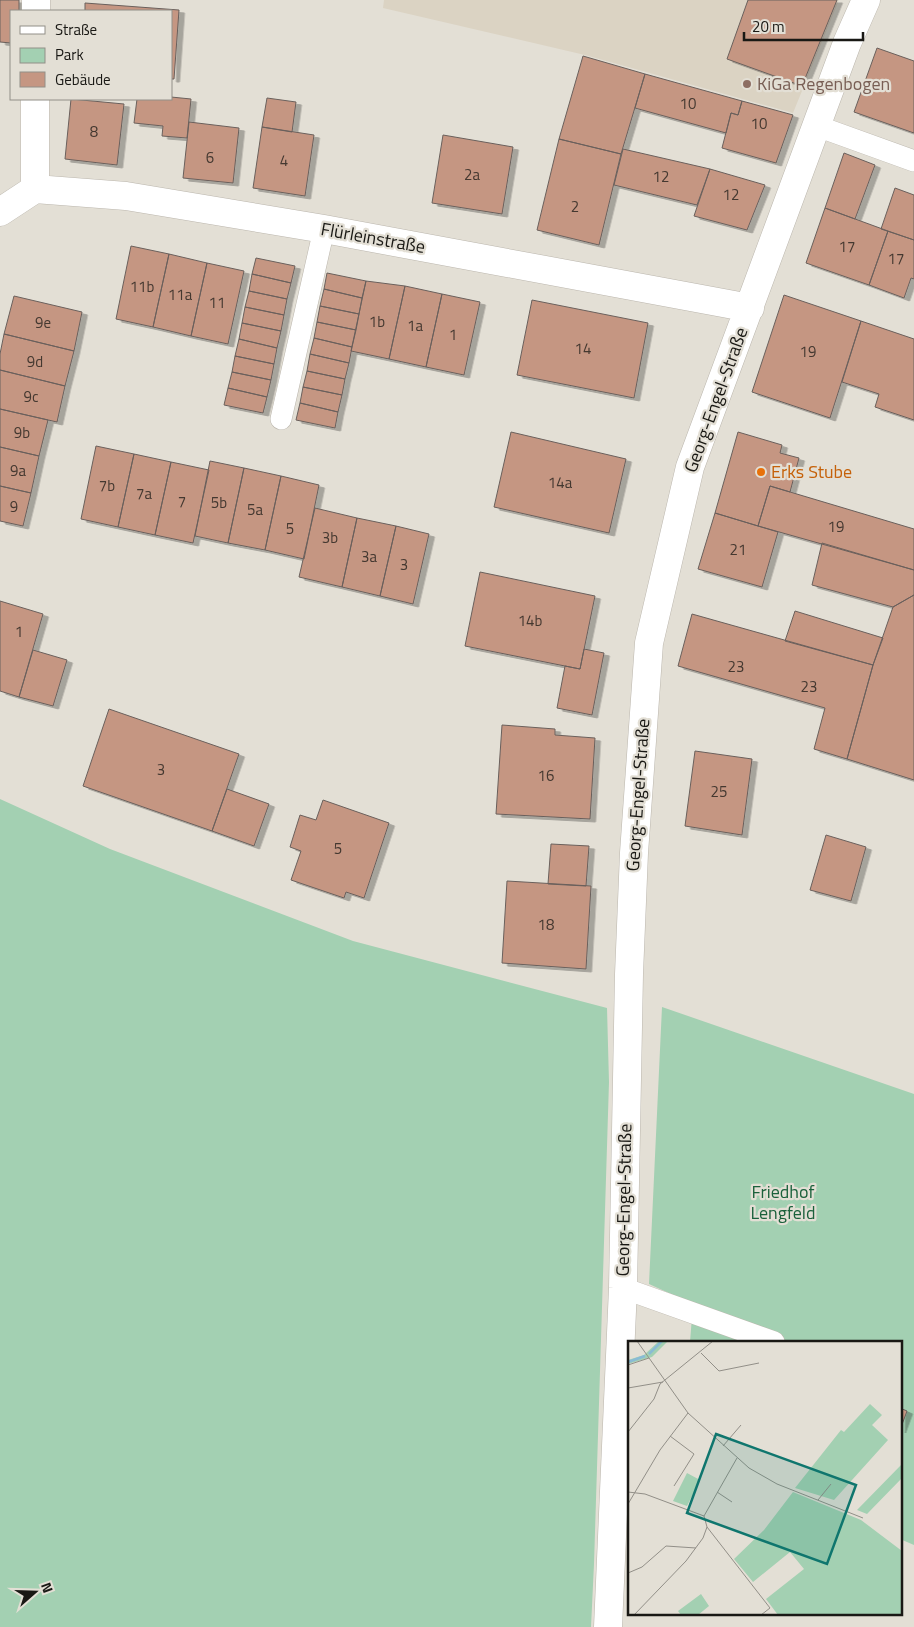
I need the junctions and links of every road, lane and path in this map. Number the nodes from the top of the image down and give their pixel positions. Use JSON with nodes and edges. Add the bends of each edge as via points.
{"nodes":[{"id":1,"x":866,"y":0,"type":"edge"},
{"id":2,"x":35,"y":100,"type":"edge"},
{"id":3,"x":817,"y":126,"type":"junction"},
{"id":4,"x":914,"y":161,"type":"edge"},
{"id":5,"x":35,"y":189,"type":"junction"},
{"id":6,"x":0,"y":212,"type":"edge"},
{"id":7,"x":324,"y":229,"type":"junction"},
{"id":8,"x":750,"y":308,"type":"junction"},
{"id":9,"x":281,"y":418,"type":"dead end"},
{"id":10,"x":623,"y":1288,"type":"junction"},
{"id":11,"x":771,"y":1341,"type":"edge"},
{"id":12,"x":608,"y":1627,"type":"edge"}],
"edges":[{"from":1,"to":3,"type":"street","name":"Georg-Engel-Straße"},
{"from":2,"to":5,"type":"street"},
{"from":3,"to":4,"type":"lane"},
{"from":3,"to":8,"type":"street","name":"Georg-Engel-Straße"},
{"from":5,"to":6,"type":"street"},
{"from":5,"to":7,"type":"street","name":"Flürleinstraße","via":[[126,196]]},
{"from":7,"to":8,"type":"street","name":"Flürleinstraße"},
{"from":7,"to":9,"type":"lane"},
{"from":8,"to":10,"type":"street","name":"Georg-Engel-Straße","via":[[690,467],[649,643],[629,974]]},
{"from":10,"to":11,"type":"lane"},
{"from":10,"to":12,"type":"street","name":"Georg-Engel-Straße"}]}
